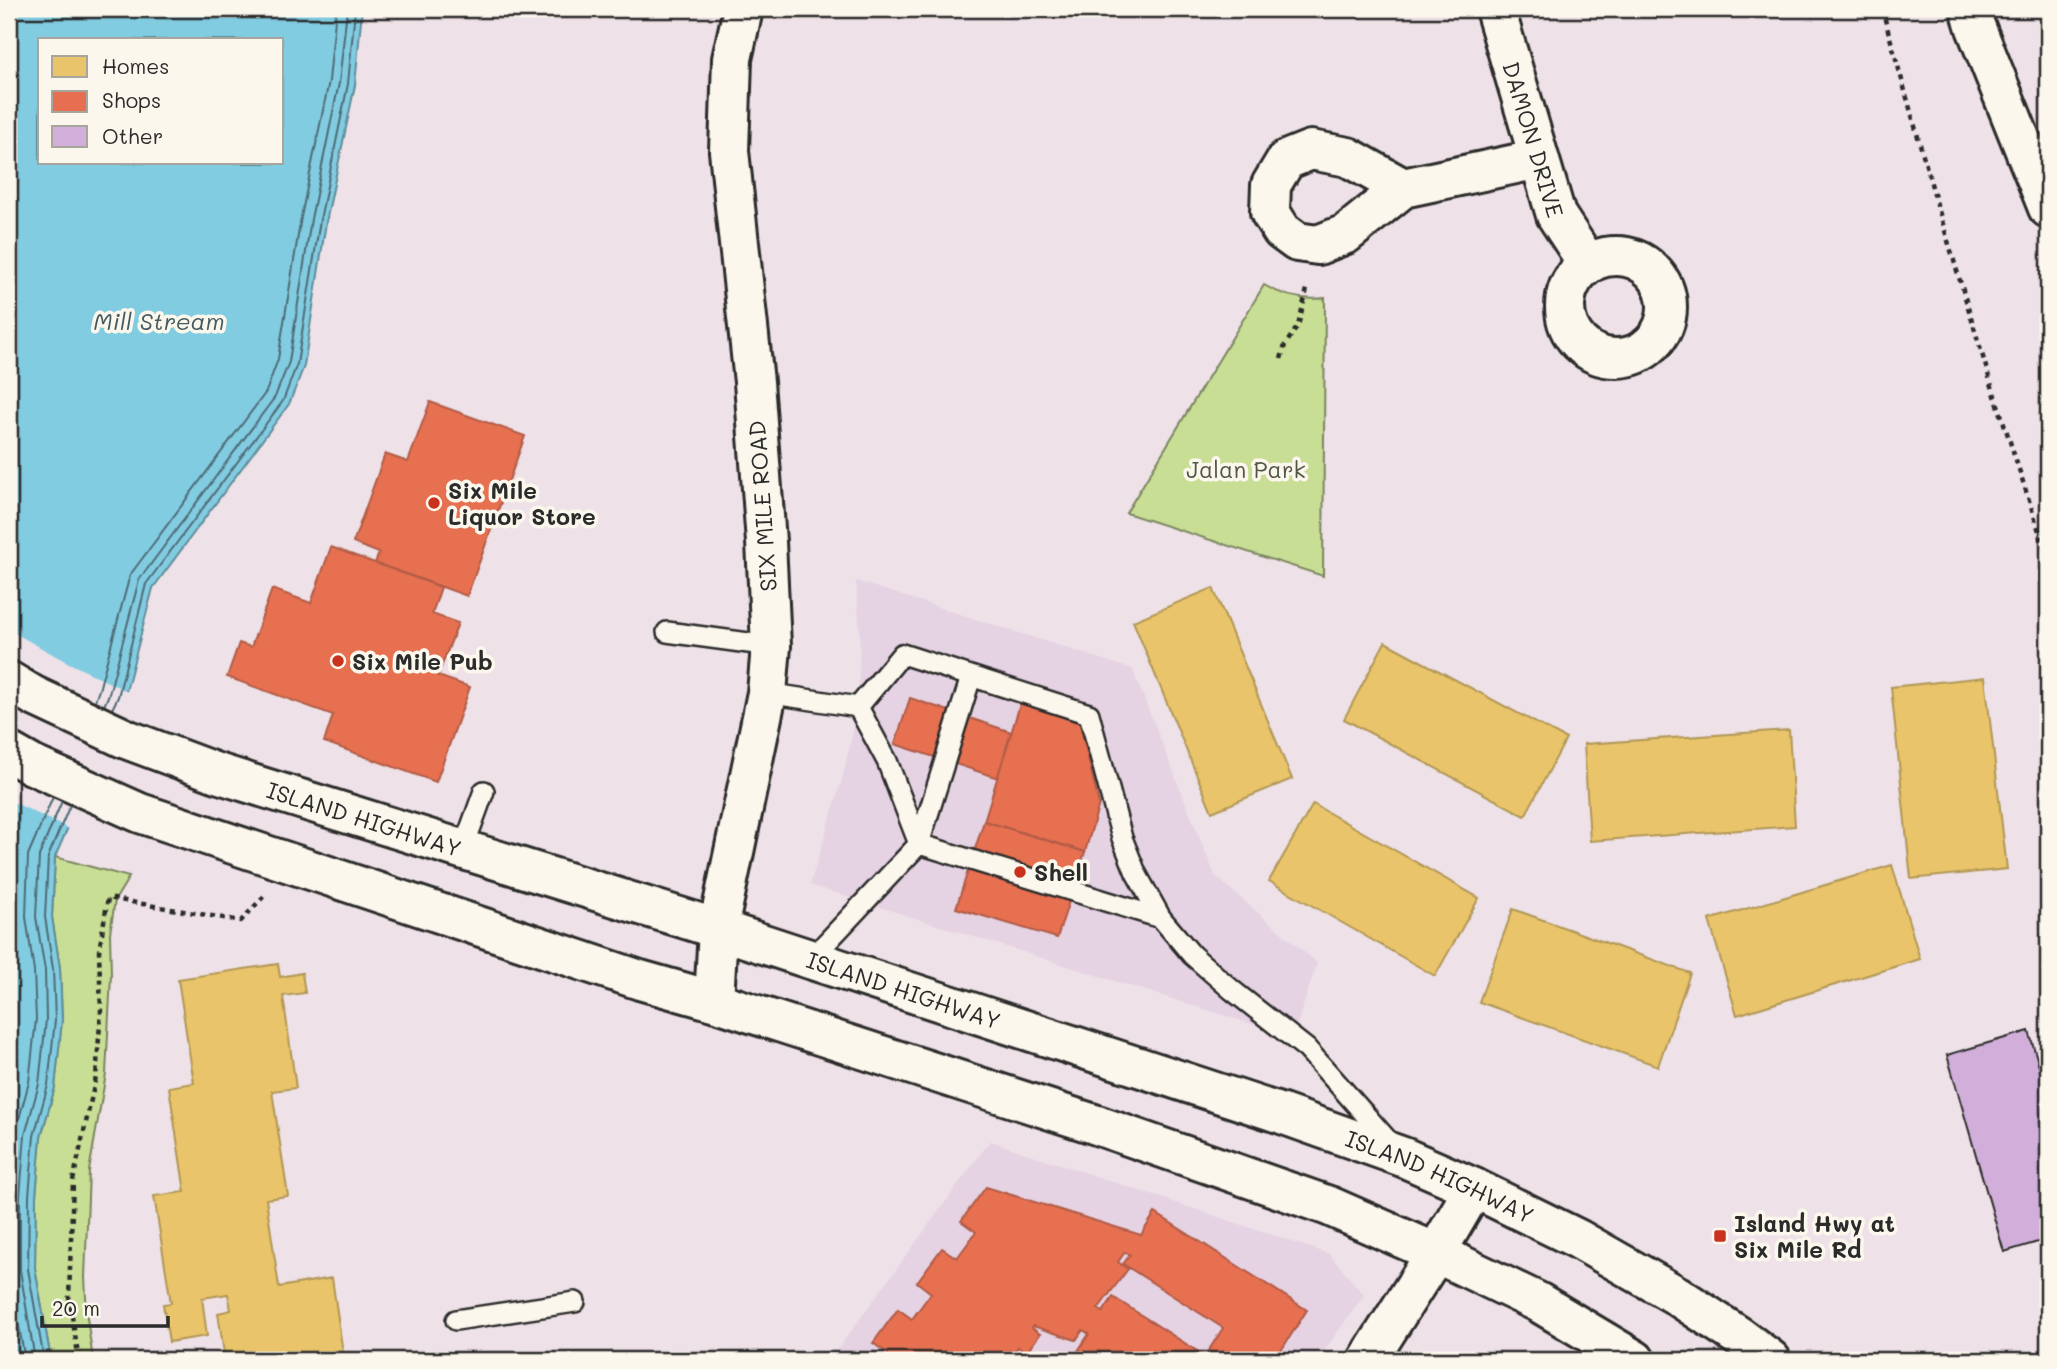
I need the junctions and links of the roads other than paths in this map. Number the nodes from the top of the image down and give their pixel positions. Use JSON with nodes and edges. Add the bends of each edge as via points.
{"nodes":[{"id":1,"x":743,"y":9,"type":"edge"},
{"id":2,"x":1495,"y":9,"type":"edge"},
{"id":3,"x":1970,"y":9,"type":"edge"},
{"id":4,"x":1539,"y":159,"type":"junction"},
{"id":5,"x":1403,"y":188,"type":"junction"},
{"id":6,"x":2048,"y":208,"type":"edge"},
{"id":7,"x":1588,"y":264,"type":"dead end"},
{"id":8,"x":667,"y":632,"type":"dead end"},
{"id":9,"x":771,"y":646,"type":"junction"},
{"id":10,"x":971,"y":677,"type":"junction"},
{"id":11,"x":9,"y":681,"type":"edge"},
{"id":12,"x":767,"y":692,"type":"junction"},
{"id":13,"x":859,"y":707,"type":"junction"},
{"id":14,"x":9,"y":752,"type":"edge"},
{"id":15,"x":484,"y":791,"type":"dead end"},
{"id":16,"x":919,"y":844,"type":"junction"},
{"id":17,"x":463,"y":849,"type":"junction"},
{"id":18,"x":1161,"y":918,"type":"junction"},
{"id":19,"x":718,"y":929,"type":"junction"},
{"id":20,"x":811,"y":960,"type":"junction"},
{"id":21,"x":714,"y":1001,"type":"junction"},
{"id":22,"x":1403,"y":1157,"type":"junction"},
{"id":23,"x":1474,"y":1188,"type":"junction"},
{"id":24,"x":1436,"y":1253,"type":"junction"},
{"id":25,"x":575,"y":1302,"type":"dead end"},
{"id":26,"x":456,"y":1320,"type":"dead end"},
{"id":27,"x":1368,"y":1360,"type":"edge"},
{"id":28,"x":1635,"y":1360,"type":"edge"},
{"id":29,"x":1770,"y":1360,"type":"edge"}],
"edges":[{"from":1,"to":9,"type":"main road","name":"SIX MILE ROAD","via":[[732,60],[729,151],[754,382]]},
{"from":2,"to":4,"type":"main road","name":"DAMON DRIVE"},
{"from":3,"to":6,"type":"main road"},
{"from":4,"to":5,"type":"main road"},
{"from":4,"to":7,"type":"main road","name":"DAMON DRIVE","via":[[1556,215]]},
{"from":5,"to":5,"type":"main road","via":[[1348,157],[1311,150],[1286,160],[1271,184],[1270,212],[1297,243],[1318,245],[1346,234]]},
{"from":8,"to":9,"type":"lane"},
{"from":9,"to":12,"type":"main road","name":"SIX MILE ROAD"},
{"from":10,"to":13,"type":"lane","via":[[902,654]]},
{"from":10,"to":16,"type":"lane"},
{"from":10,"to":18,"type":"lane","via":[[1089,713],[1122,838]]},
{"from":11,"to":17,"type":"main road","name":"ISLAND HIGHWAY","via":[[126,739],[217,773]]},
{"from":12,"to":13,"type":"lane"},
{"from":12,"to":19,"type":"main road","name":"SIX MILE ROAD"},
{"from":13,"to":16,"type":"lane","via":[[887,761]]},
{"from":14,"to":21,"type":"main road","via":[[140,813]]},
{"from":15,"to":17,"type":"lane"},
{"from":16,"to":18,"type":"lane"},
{"from":16,"to":20,"type":"lane"},
{"from":17,"to":19,"type":"main road","name":"ISLAND HIGHWAY"},
{"from":18,"to":22,"type":"lane","via":[[1192,955],[1231,990],[1307,1049]]},
{"from":19,"to":20,"type":"main road","name":"ISLAND HIGHWAY"},
{"from":19,"to":21,"type":"main road","name":"SIX MILE ROAD"},
{"from":20,"to":22,"type":"main road","name":"ISLAND HIGHWAY"},
{"from":21,"to":24,"type":"main road","via":[[1329,1206]]},
{"from":22,"to":23,"type":"main road","name":"ISLAND HIGHWAY"},
{"from":23,"to":24,"type":"main road"},
{"from":23,"to":29,"type":"main road","name":"ISLAND HIGHWAY","via":[[1578,1239],[1676,1295]]},
{"from":24,"to":27,"type":"main road"},
{"from":24,"to":28,"type":"main road","via":[[1538,1302]]},
{"from":25,"to":26,"type":"lane"}]}
